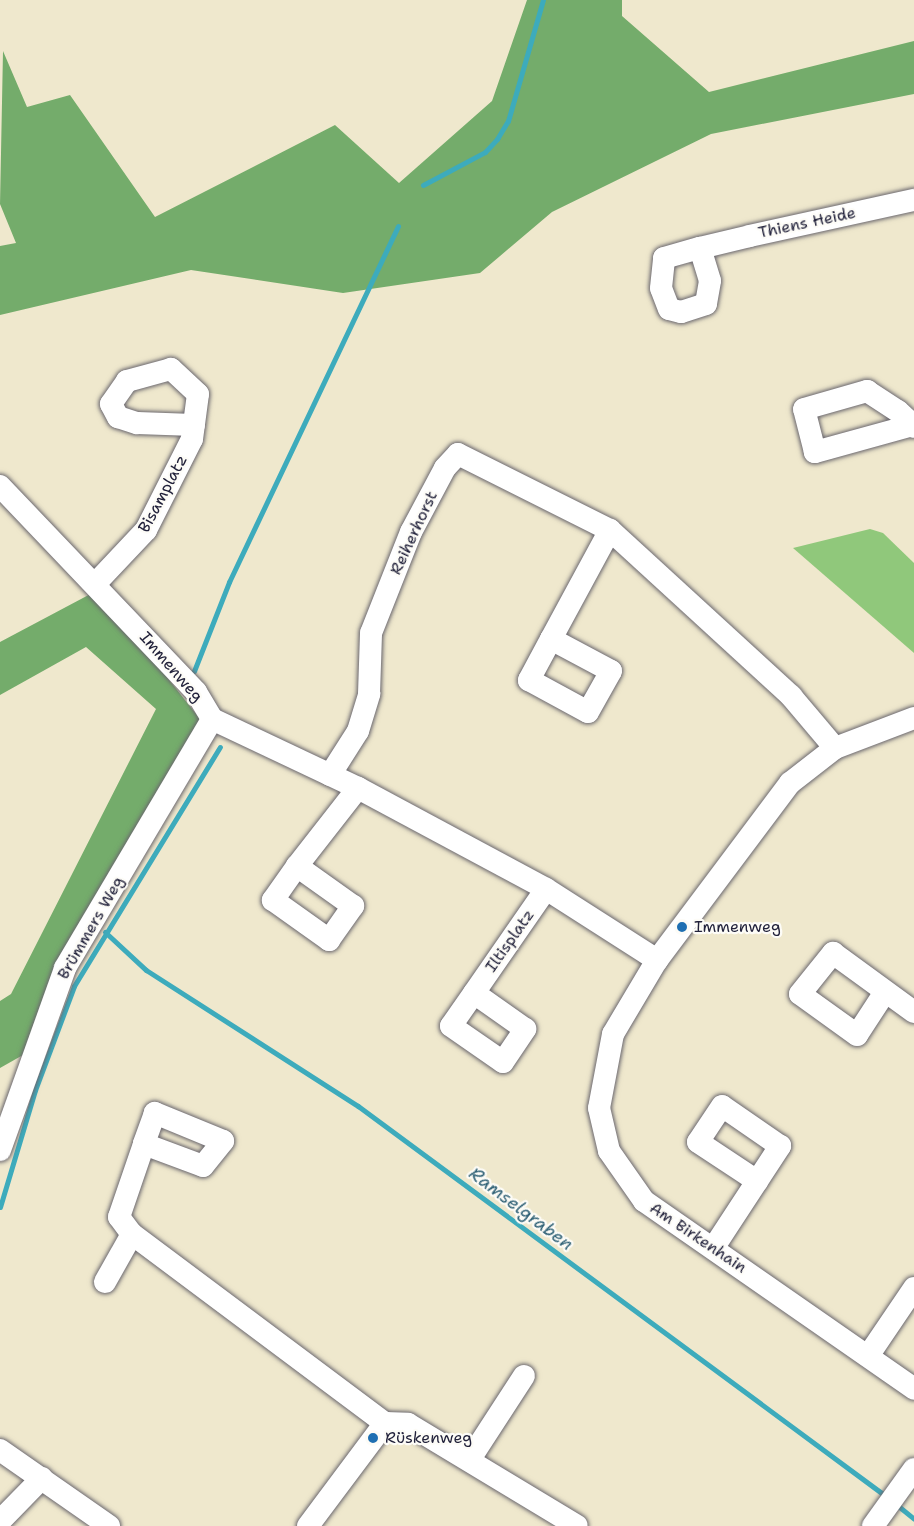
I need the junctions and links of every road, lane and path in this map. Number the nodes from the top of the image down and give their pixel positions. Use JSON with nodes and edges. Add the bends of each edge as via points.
{"nodes":[{"id":1,"x":914,"y":200,"type":"edge"},
{"id":2,"x":700,"y":248,"type":"dead end"},
{"id":3,"x":194,"y":425,"type":"dead end"},
{"id":4,"x":0,"y":486,"type":"edge"},
{"id":5,"x":610,"y":530,"type":"junction"},
{"id":6,"x":96,"y":583,"type":"junction"},
{"id":7,"x":551,"y":639,"type":"dead end"},
{"id":8,"x":914,"y":718,"type":"edge"},
{"id":9,"x":212,"y":719,"type":"junction"},
{"id":10,"x":835,"y":748,"type":"junction"},
{"id":11,"x":330,"y":775,"type":"junction"},
{"id":12,"x":358,"y":788,"type":"junction"},
{"id":13,"x":297,"y":866,"type":"dead end"},
{"id":14,"x":546,"y":889,"type":"junction"},
{"id":15,"x":657,"y":960,"type":"junction"},
{"id":16,"x":885,"y":992,"type":"dead end"},
{"id":17,"x":474,"y":993,"type":"dead end"},
{"id":18,"x":914,"y":1012,"type":"edge"},
{"id":19,"x":144,"y":1144,"type":"dead end"},
{"id":20,"x":0,"y":1150,"type":"edge"},
{"id":21,"x":757,"y":1181,"type":"dead end"},
{"id":22,"x":132,"y":1234,"type":"junction"},
{"id":23,"x":714,"y":1246,"type":"junction"},
{"id":24,"x":105,"y":1282,"type":"dead end"},
{"id":25,"x":914,"y":1288,"type":"edge"},
{"id":26,"x":868,"y":1356,"type":"junction"},
{"id":27,"x":524,"y":1376,"type":"dead end"},
{"id":28,"x":914,"y":1389,"type":"edge"},
{"id":29,"x":385,"y":1423,"type":"junction"},
{"id":30,"x":0,"y":1450,"type":"edge"},
{"id":31,"x":470,"y":1459,"type":"junction"},
{"id":32,"x":914,"y":1469,"type":"edge"},
{"id":33,"x":42,"y":1478,"type":"junction"},
{"id":34,"x":879,"y":1518,"type":"edge"},
{"id":35,"x":0,"y":1521,"type":"edge"},
{"id":36,"x":107,"y":1526,"type":"edge"},
{"id":37,"x":308,"y":1526,"type":"edge"},
{"id":38,"x":577,"y":1526,"type":"edge"}],
"edges":[{"from":1,"to":2,"type":"street","name":"Thiens Heide"},
{"from":3,"to":6,"type":"street","name":"Bisamplatz","via":[[192,439],[146,530]]},
{"from":4,"to":6,"type":"street","name":"Immenweg"},
{"from":5,"to":7,"type":"street"},
{"from":5,"to":10,"type":"street","name":"Reiherhorst","via":[[791,696]]},
{"from":5,"to":11,"type":"street","name":"Reiherhorst","via":[[458,454],[445,468],[411,532],[370,633],[369,694],[358,731]]},
{"from":6,"to":9,"type":"street","name":"Immenweg","via":[[196,692]]},
{"from":8,"to":10,"type":"street","name":"Am Birkenhain"},
{"from":9,"to":11,"type":"street","name":"Immenweg"},
{"from":9,"to":20,"type":"street","name":"Brümmers Weg","via":[[65,968]]},
{"from":10,"to":15,"type":"street","name":"Am Birkenhain","via":[[790,783]]},
{"from":11,"to":12,"type":"street","name":"Immenweg"},
{"from":12,"to":13,"type":"street"},
{"from":12,"to":14,"type":"street","name":"Immenweg"},
{"from":14,"to":15,"type":"street","name":"Immenweg"},
{"from":14,"to":17,"type":"street","name":"Iltisplatz"},
{"from":15,"to":23,"type":"street","name":"Am Birkenhain","via":[[613,1034],[599,1108],[609,1151],[624,1179],[644,1201]]},
{"from":16,"to":18,"type":"street"},
{"from":19,"to":22,"type":"street","via":[[119,1217]]},
{"from":21,"to":23,"type":"street"},
{"from":22,"to":24,"type":"street"},
{"from":22,"to":29,"type":"street"},
{"from":23,"to":26,"type":"street","name":"Am Birkenhain"},
{"from":25,"to":26,"type":"street"},
{"from":26,"to":28,"type":"street","name":"Am Birkenhain"},
{"from":27,"to":31,"type":"street"},
{"from":29,"to":31,"type":"street","via":[[408,1424]]},
{"from":29,"to":37,"type":"street"},
{"from":30,"to":33,"type":"street"},
{"from":31,"to":38,"type":"street"},
{"from":32,"to":34,"type":"street"},
{"from":33,"to":35,"type":"street"},
{"from":33,"to":36,"type":"street"}]}
